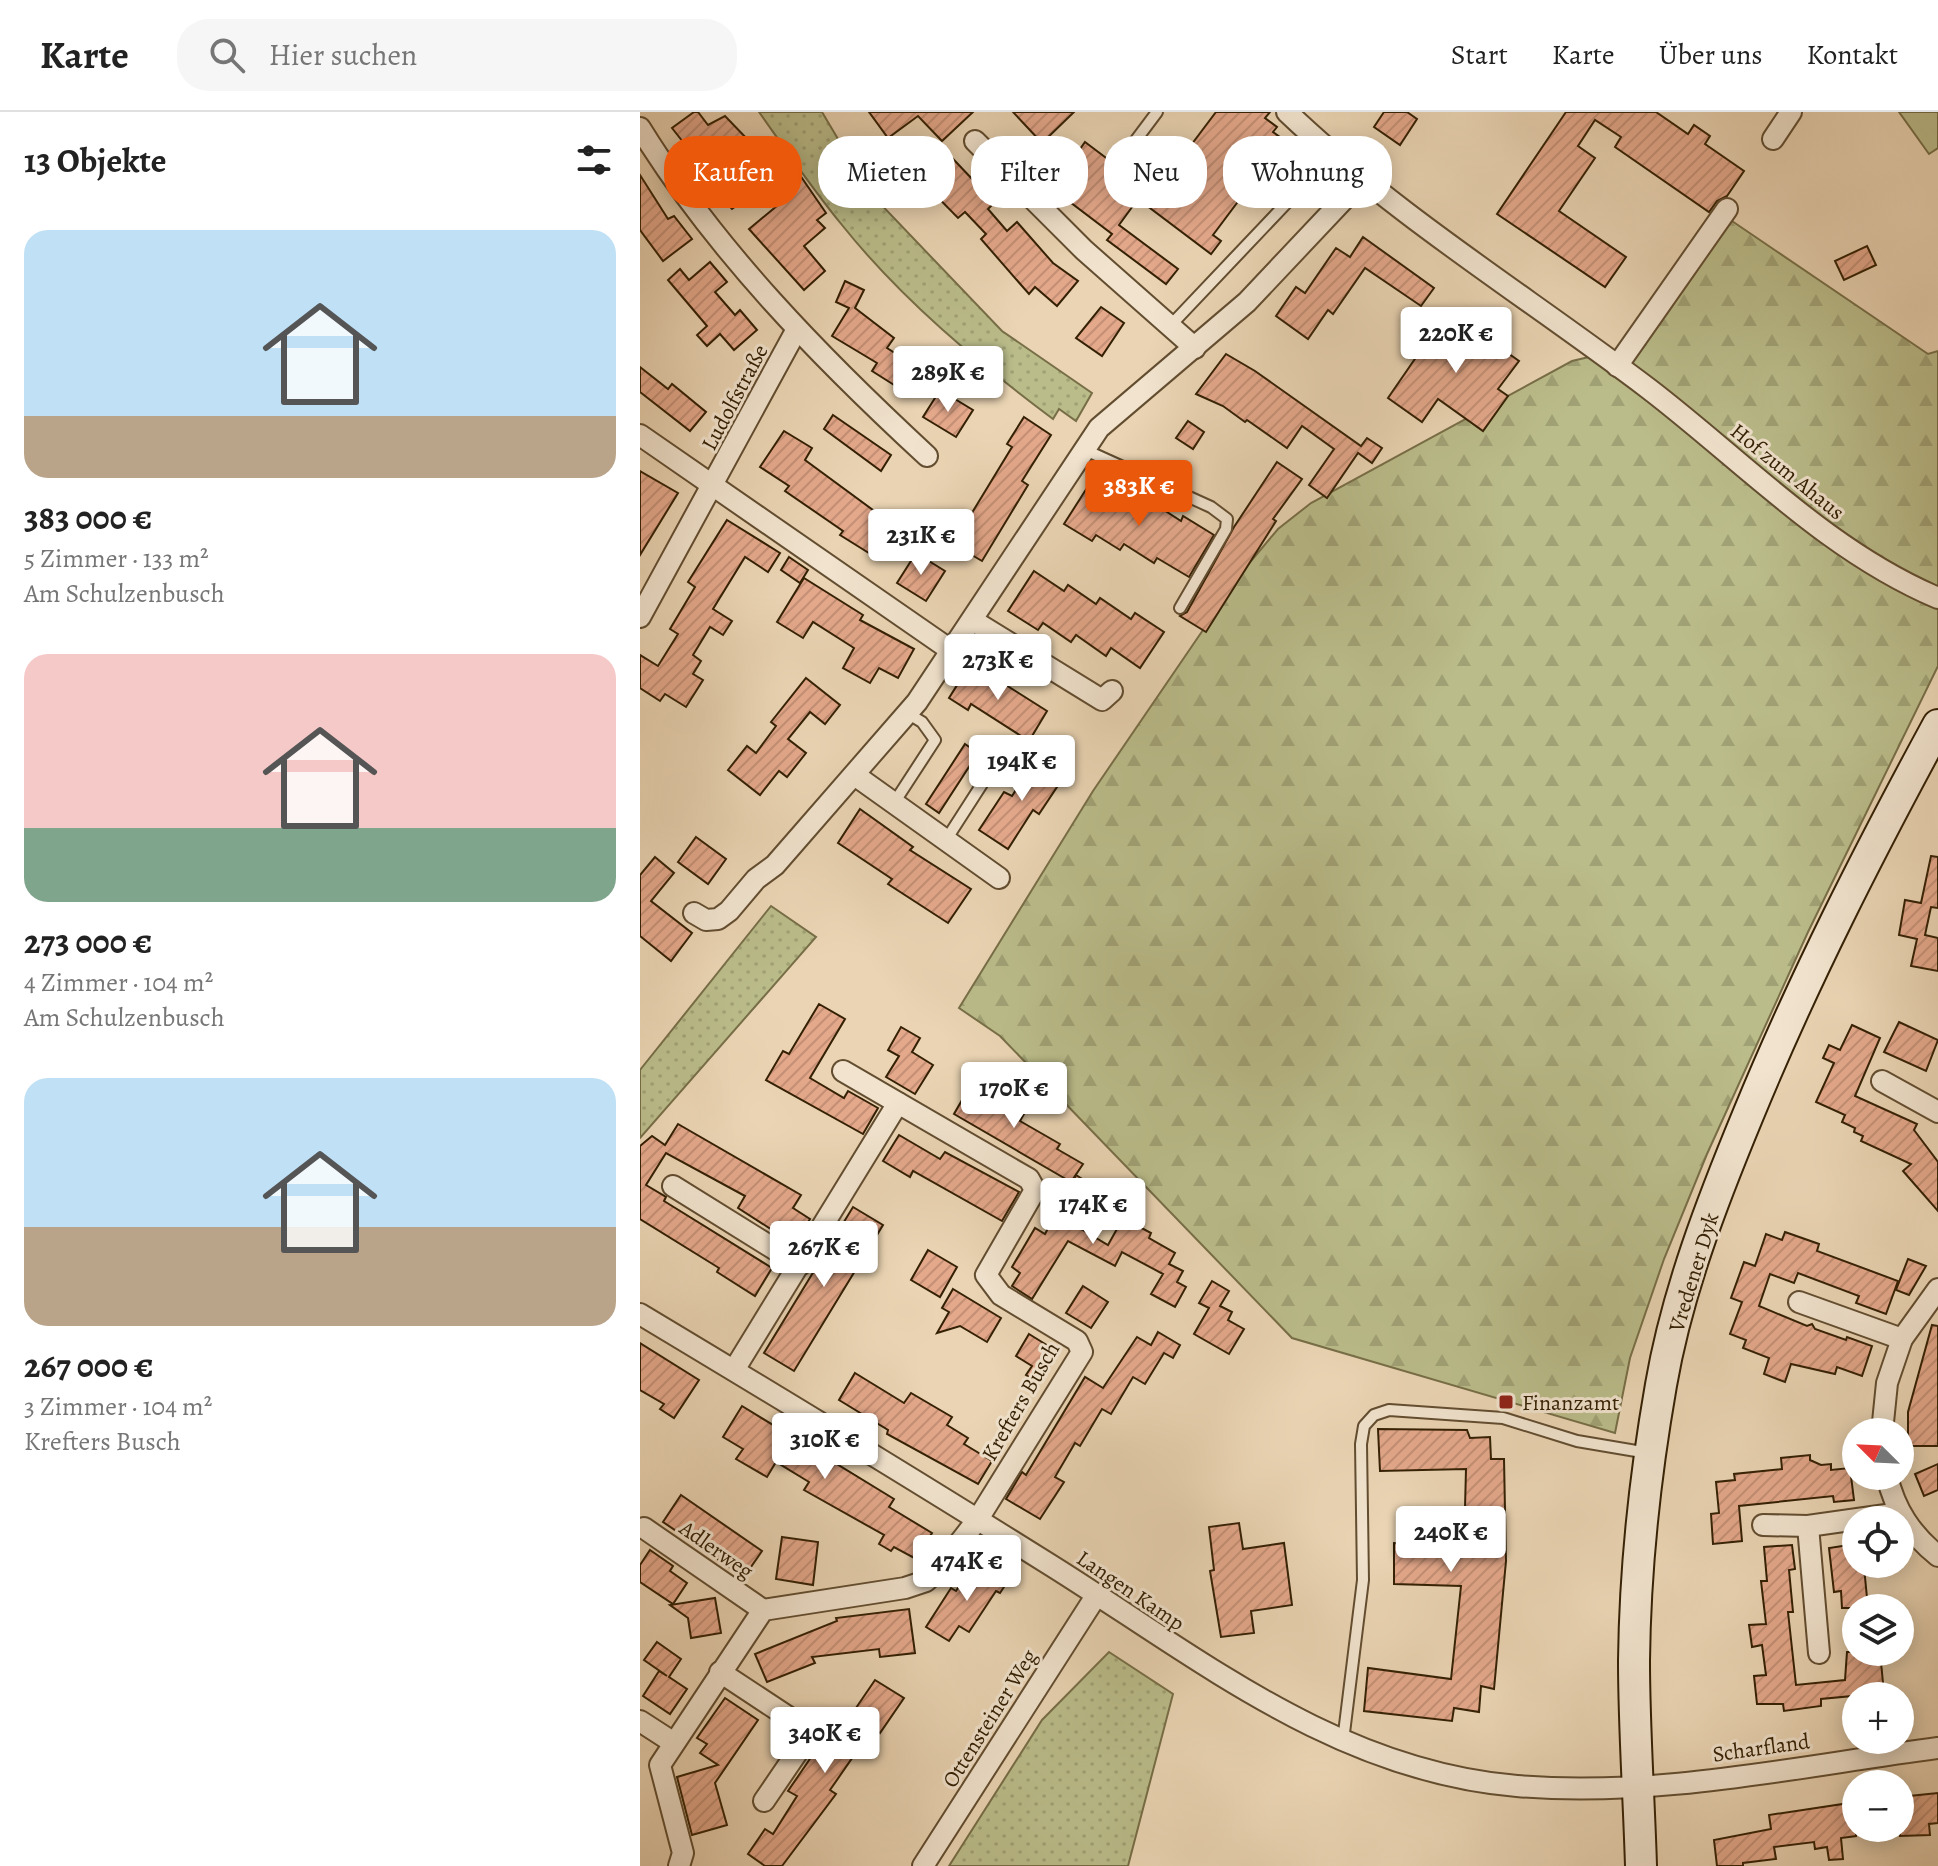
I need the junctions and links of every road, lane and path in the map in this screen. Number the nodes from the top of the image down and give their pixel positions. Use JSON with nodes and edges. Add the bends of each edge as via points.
{"nodes":[{"id":1,"x":1157,"y":112,"type":"edge"},
{"id":2,"x":1287,"y":112,"type":"edge"},
{"id":3,"x":1791,"y":112,"type":"edge"},
{"id":4,"x":640,"y":128,"type":"edge"},
{"id":5,"x":1139,"y":136,"type":"edge"},
{"id":6,"x":1314,"y":136,"type":"edge"},
{"id":7,"x":1773,"y":139,"type":"dead end"},
{"id":8,"x":1392,"y":200,"type":"edge"},
{"id":9,"x":1042,"y":208,"type":"edge"},
{"id":10,"x":1282,"y":208,"type":"edge"},
{"id":11,"x":1336,"y":208,"type":"edge"},
{"id":12,"x":1727,"y":209,"type":"dead end"},
{"id":13,"x":1170,"y":326,"type":"junction"},
{"id":14,"x":797,"y":329,"type":"junction"},
{"id":15,"x":1195,"y":348,"type":"junction"},
{"id":16,"x":1617,"y":366,"type":"junction"},
{"id":17,"x":640,"y":435,"type":"edge"},
{"id":18,"x":1083,"y":449,"type":"junction"},
{"id":19,"x":927,"y":456,"type":"dead end"},
{"id":20,"x":713,"y":488,"type":"junction"},
{"id":21,"x":1938,"y":598,"type":"edge"},
{"id":22,"x":1180,"y":608,"type":"dead end"},
{"id":23,"x":640,"y":617,"type":"edge"},
{"id":24,"x":972,"y":620,"type":"junction"},
{"id":25,"x":952,"y":651,"type":"junction"},
{"id":26,"x":1112,"y":691,"type":"dead end"},
{"id":27,"x":907,"y":713,"type":"junction"},
{"id":28,"x":1938,"y":725,"type":"edge"},
{"id":29,"x":991,"y":770,"type":"dead end"},
{"id":30,"x":856,"y":776,"type":"junction"},
{"id":31,"x":894,"y":803,"type":"junction"},
{"id":32,"x":946,"y":840,"type":"junction"},
{"id":33,"x":999,"y":878,"type":"dead end"},
{"id":34,"x":694,"y":913,"type":"dead end"},
{"id":35,"x":843,"y":1071,"type":"dead end"},
{"id":36,"x":1882,"y":1081,"type":"dead end"},
{"id":37,"x":898,"y":1103,"type":"junction"},
{"id":38,"x":1938,"y":1112,"type":"edge"},
{"id":39,"x":673,"y":1186,"type":"dead end"},
{"id":40,"x":800,"y":1265,"type":"junction"},
{"id":41,"x":1938,"y":1289,"type":"edge"},
{"id":42,"x":1799,"y":1302,"type":"dead end"},
{"id":43,"x":640,"y":1314,"type":"edge"},
{"id":44,"x":1902,"y":1339,"type":"junction"},
{"id":45,"x":734,"y":1370,"type":"junction"},
{"id":46,"x":1883,"y":1418,"type":"edge"},
{"id":47,"x":1651,"y":1454,"type":"junction"},
{"id":48,"x":978,"y":1519,"type":"junction"},
{"id":49,"x":1842,"y":1521,"type":"edge"},
{"id":50,"x":1763,"y":1525,"type":"dead end"},
{"id":51,"x":1808,"y":1526,"type":"junction"},
{"id":52,"x":644,"y":1528,"type":"dead end"},
{"id":53,"x":1914,"y":1534,"type":"edge"},
{"id":54,"x":1938,"y":1556,"type":"edge"},
{"id":55,"x":1096,"y":1596,"type":"junction"},
{"id":56,"x":763,"y":1610,"type":"junction"},
{"id":57,"x":1819,"y":1653,"type":"dead end"},
{"id":58,"x":720,"y":1672,"type":"junction"},
{"id":59,"x":640,"y":1721,"type":"edge"},
{"id":60,"x":674,"y":1743,"type":"junction"},
{"id":61,"x":1343,"y":1743,"type":"junction"},
{"id":62,"x":1938,"y":1748,"type":"edge"},
{"id":63,"x":1637,"y":1788,"type":"junction"},
{"id":64,"x":764,"y":1801,"type":"dead end"},
{"id":65,"x":679,"y":1866,"type":"edge"},
{"id":66,"x":923,"y":1866,"type":"edge"},
{"id":67,"x":1641,"y":1866,"type":"edge"}],
"edges":[{"from":1,"to":5,"type":"lane"},
{"from":2,"to":6,"type":"street","name":"Hof zum Ahaus"},
{"from":3,"to":7,"type":"street"},
{"from":4,"to":14,"type":"street","via":[[705,220]]},
{"from":8,"to":16,"type":"street","name":"Hof zum Ahaus"},
{"from":9,"to":13,"type":"street"},
{"from":10,"to":13,"type":"lane"},
{"from":11,"to":15,"type":"street","via":[[1247,302]]},
{"from":12,"to":16,"type":"street"},
{"from":13,"to":15,"type":"street"},
{"from":14,"to":19,"type":"street"},
{"from":14,"to":20,"type":"street","name":"Ludolfstraße"},
{"from":15,"to":18,"type":"street","via":[[1123,405]]},
{"from":16,"to":21,"type":"street","name":"Hof zum Ahaus","via":[[1846,548],[1898,581]]},
{"from":17,"to":20,"type":"street"},
{"from":18,"to":22,"type":"lane","via":[[1227,519]]},
{"from":18,"to":24,"type":"street"},
{"from":20,"to":23,"type":"street","name":"Ludolfstraße"},
{"from":20,"to":25,"type":"street"},
{"from":24,"to":25,"type":"street"},
{"from":24,"to":26,"type":"street","via":[[1102,700]]},
{"from":25,"to":27,"type":"street"},
{"from":27,"to":30,"type":"street"},
{"from":27,"to":31,"type":"lane","via":[[935,740]]},
{"from":28,"to":47,"type":"main road","name":"Vredener Dyk","via":[[1789,1015],[1723,1176],[1690,1270],[1662,1382]]},
{"from":29,"to":32,"type":"lane"},
{"from":30,"to":31,"type":"street"},
{"from":30,"to":34,"type":"street","via":[[729,911],[706,920]]},
{"from":31,"to":32,"type":"street"},
{"from":32,"to":33,"type":"street"},
{"from":35,"to":37,"type":"street","name":"Krefters Busch"},
{"from":36,"to":38,"type":"street"},
{"from":37,"to":40,"type":"street"},
{"from":37,"to":48,"type":"street","name":"Krefters Busch","via":[[1029,1179],[1035,1190],[986,1275],[1001,1295],[1077,1341],[1082,1352]]},
{"from":39,"to":40,"type":"street"},
{"from":40,"to":45,"type":"street"},
{"from":41,"to":44,"type":"street"},
{"from":42,"to":44,"type":"street"},
{"from":43,"to":45,"type":"street","name":"Langen Kamp"},
{"from":44,"to":46,"type":"street","via":[[1887,1383]]},
{"from":45,"to":48,"type":"street","name":"Langen Kamp"},
{"from":47,"to":61,"type":"lane","via":[[1477,1414],[1389,1410],[1374,1415],[1364,1426],[1361,1444],[1363,1580]]},
{"from":47,"to":63,"type":"main road","name":"Vredener Dyk","via":[[1634,1659]]},
{"from":48,"to":55,"type":"street","name":"Langen Kamp"},
{"from":48,"to":56,"type":"street","name":"Adlerweg","via":[[926,1581]]},
{"from":49,"to":51,"type":"street"},
{"from":50,"to":51,"type":"street"},
{"from":51,"to":57,"type":"street"},
{"from":52,"to":56,"type":"street","name":"Adlerweg"},
{"from":53,"to":54,"type":"street"},
{"from":55,"to":61,"type":"street","name":"Langen Kamp","via":[[1198,1662]]},
{"from":55,"to":66,"type":"street","name":"Ottensteiner Weg"},
{"from":56,"to":58,"type":"street","name":"Adlerweg"},
{"from":58,"to":60,"type":"street","name":"Adlerweg"},
{"from":58,"to":64,"type":"street","via":[[811,1732]]},
{"from":59,"to":60,"type":"street"},
{"from":60,"to":65,"type":"street","name":"Adlerweg","via":[[660,1765],[683,1853]]},
{"from":61,"to":63,"type":"street","name":"Langen Kamp","via":[[1453,1776],[1518,1786]]},
{"from":62,"to":63,"type":"street","name":"Scharfland"},
{"from":63,"to":67,"type":"main road","name":"Vredener Dyk"}]}
